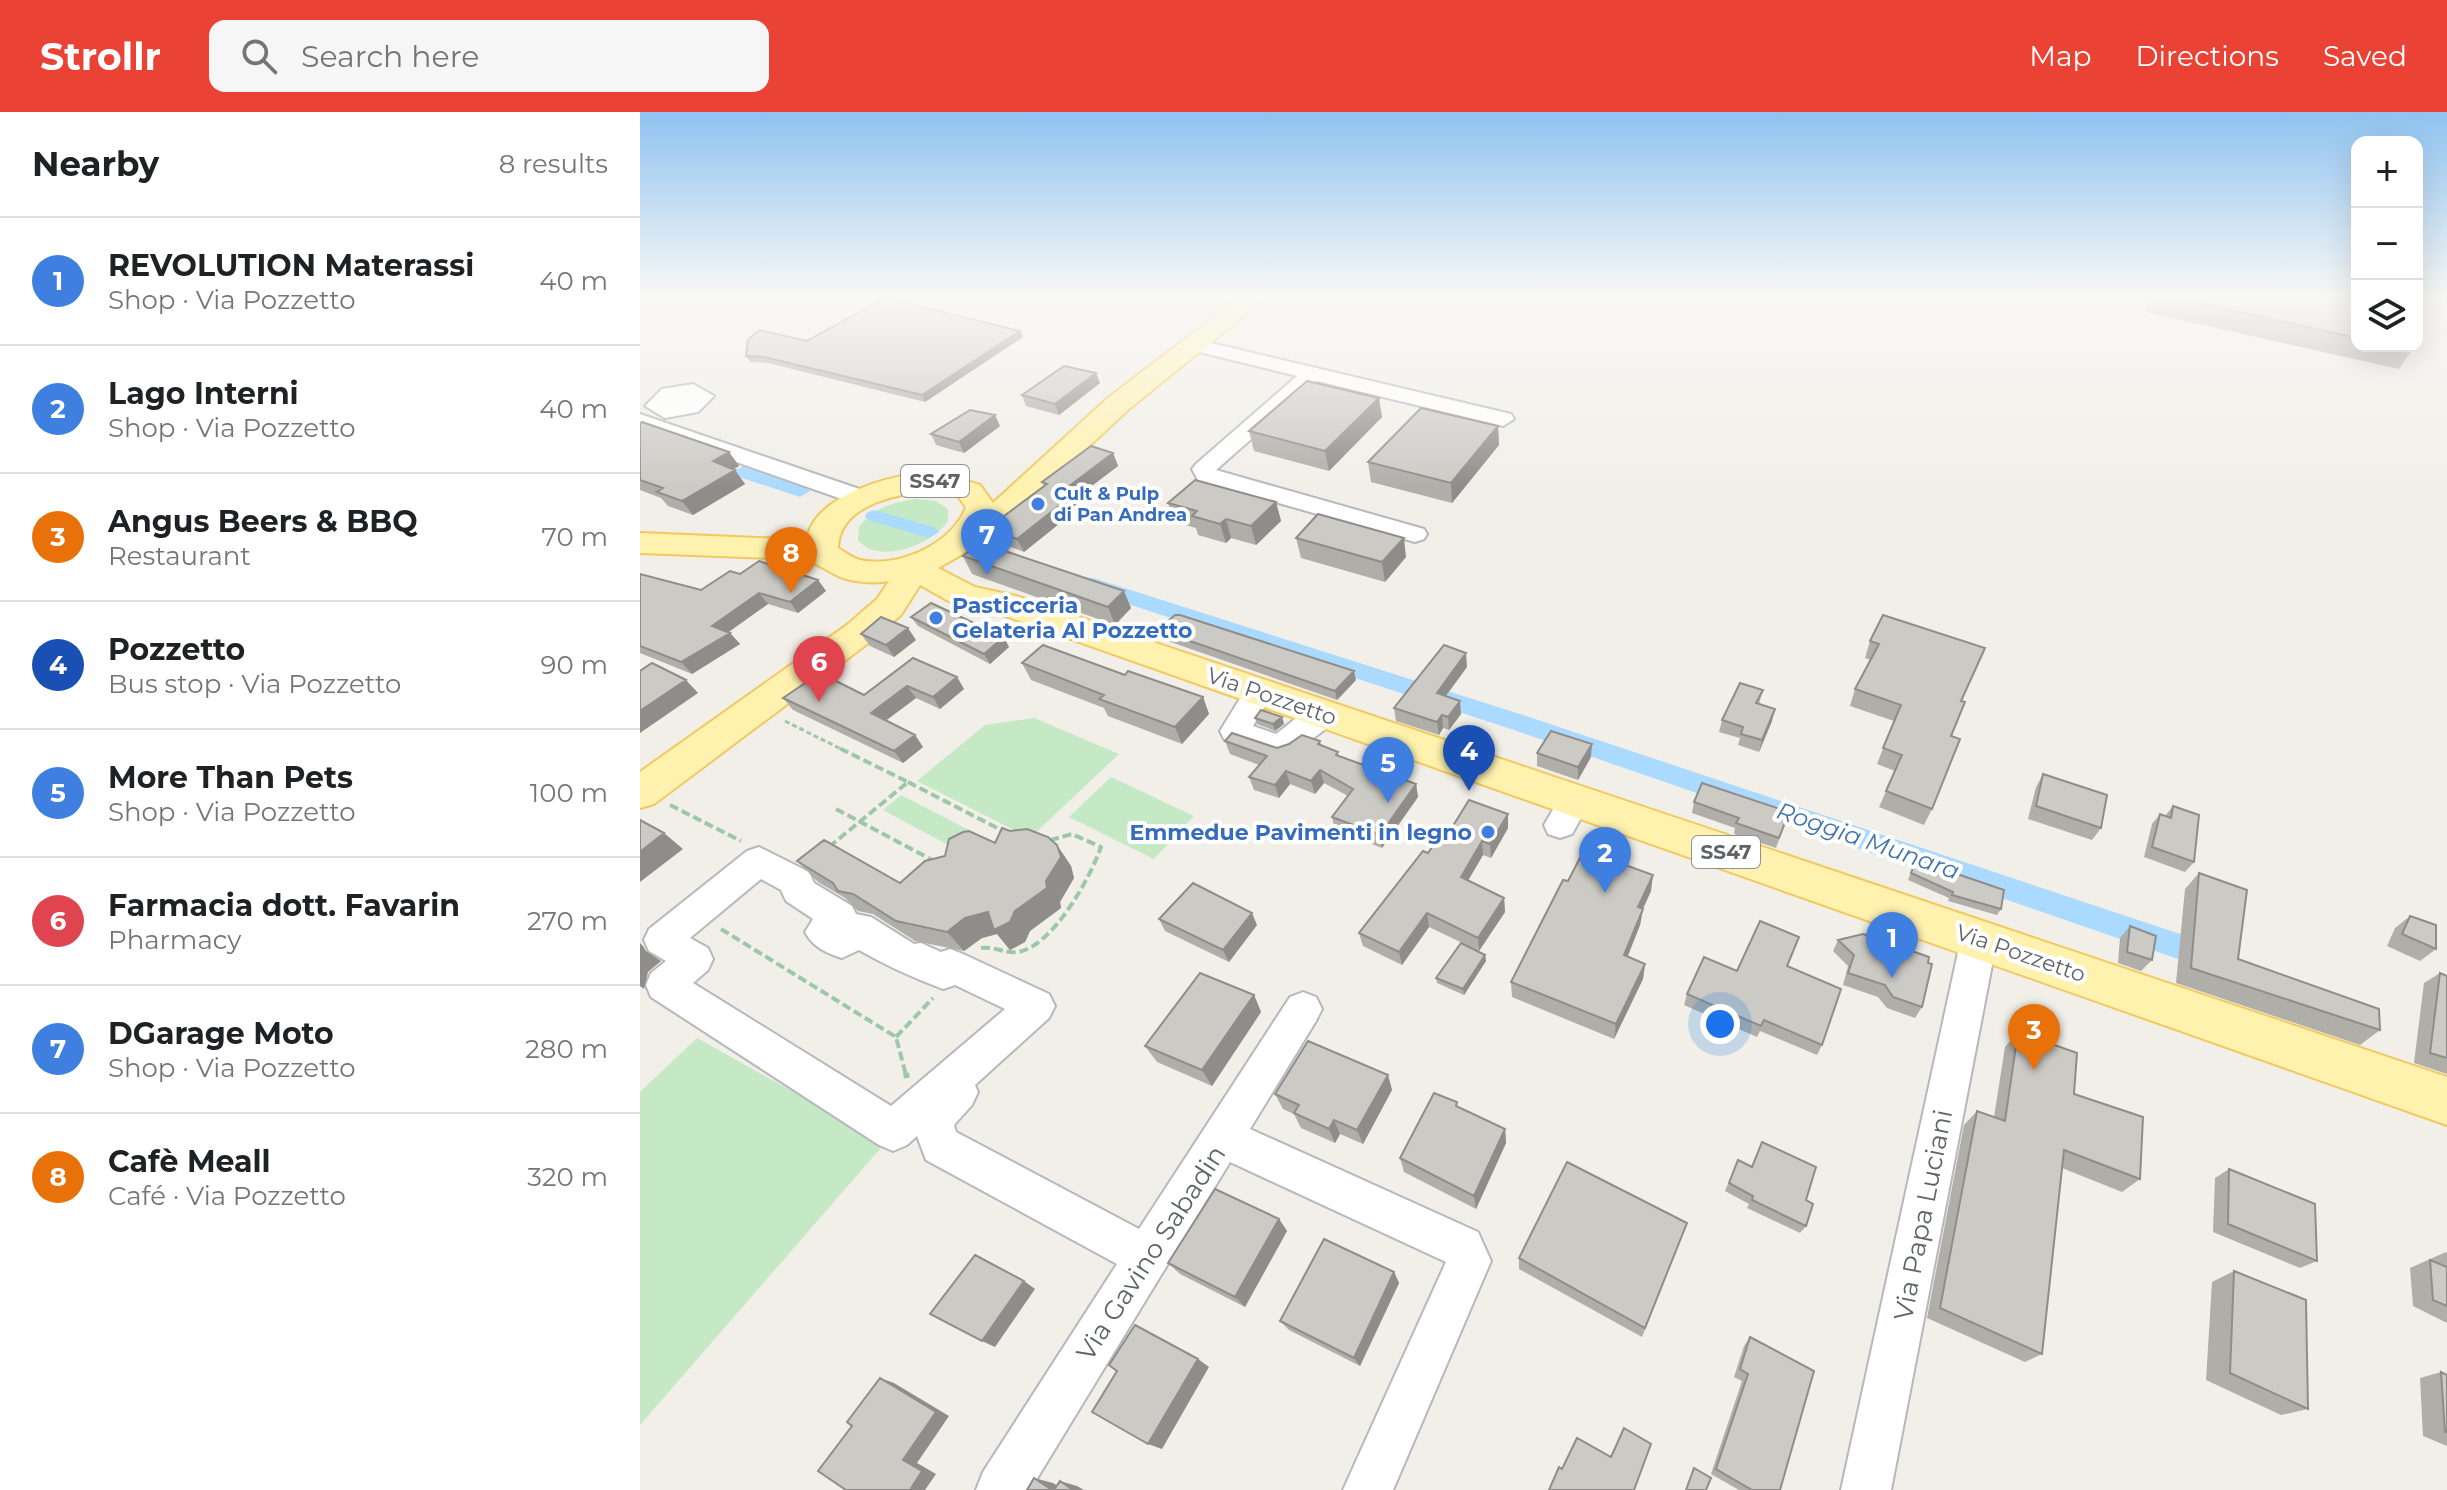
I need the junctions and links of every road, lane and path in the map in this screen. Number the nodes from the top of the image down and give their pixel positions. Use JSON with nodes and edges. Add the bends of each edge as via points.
{"nodes":[{"id":1,"x":1176,"y":359,"type":"edge"},
{"id":2,"x":1255,"y":359,"type":"edge"},
{"id":3,"x":1313,"y":373,"type":"junction"},
{"id":4,"x":673,"y":404,"type":"dead end"},
{"id":5,"x":644,"y":419,"type":"edge"},
{"id":6,"x":1503,"y":419,"type":"dead end"},
{"id":7,"x":1048,"y":465,"type":"junction"},
{"id":8,"x":971,"y":490,"type":"junction"},
{"id":9,"x":862,"y":498,"type":"junction"},
{"id":10,"x":835,"y":516,"type":"junction"},
{"id":11,"x":1415,"y":534,"type":"dead end"},
{"id":12,"x":640,"y":543,"type":"edge"},
{"id":13,"x":735,"y":547,"type":"junction"},
{"id":14,"x":822,"y":552,"type":"junction"},
{"id":15,"x":934,"y":555,"type":"junction"},
{"id":16,"x":864,"y":572,"type":"junction"},
{"id":17,"x":985,"y":600,"type":"junction"},
{"id":18,"x":868,"y":625,"type":"junction"},
{"id":19,"x":762,"y":718,"type":"junction"},
{"id":20,"x":908,"y":782,"type":"junction"},
{"id":21,"x":654,"y":798,"type":"edge"},
{"id":22,"x":836,"y":809,"type":"dead end"},
{"id":23,"x":861,"y":821,"type":"junction"},
{"id":24,"x":1015,"y":837,"type":"edge"},
{"id":25,"x":1044,"y":842,"type":"edge"},
{"id":26,"x":751,"y":847,"type":"dead end"},
{"id":27,"x":939,"y":863,"type":"edge"},
{"id":28,"x":787,"y":876,"type":"junction"},
{"id":29,"x":719,"y":928,"type":"dead end"},
{"id":30,"x":1979,"y":939,"type":"junction"},
{"id":31,"x":960,"y":970,"type":"junction"},
{"id":32,"x":1303,"y":1009,"type":"dead end"},
{"id":33,"x":1024,"y":1035,"type":"dead end"},
{"id":34,"x":896,"y":1037,"type":"junction"},
{"id":35,"x":2447,"y":1101,"type":"edge"},
{"id":36,"x":916,"y":1110,"type":"junction"},
{"id":37,"x":1222,"y":1137,"type":"junction"},
{"id":38,"x":1147,"y":1257,"type":"junction"},
{"id":39,"x":1001,"y":1490,"type":"edge"},
{"id":40,"x":1368,"y":1490,"type":"edge"},
{"id":41,"x":1866,"y":1490,"type":"edge"}],
"edges":[{"from":1,"to":7,"type":"main road"},
{"from":2,"to":3,"type":"street"},
{"from":3,"to":6,"type":"street"},
{"from":3,"to":11,"type":"street","via":[[1204,469],[1206,475]]},
{"from":4,"to":5,"type":"street"},
{"from":5,"to":9,"type":"street"},
{"from":7,"to":8,"type":"main road","via":[[1008,485]]},
{"from":7,"to":15,"type":"main road","via":[[1000,513]]},
{"from":8,"to":9,"type":"main road","number":"SS47","via":[[945,482],[910,483]]},
{"from":8,"to":15,"type":"main road","number":"SS47","via":[[981,500],[982,513]]},
{"from":9,"to":10,"type":"main road","number":"SS47"},
{"from":10,"to":13,"type":"main road","number":"SS47"},
{"from":10,"to":14,"type":"main road","via":[[822,535]]},
{"from":12,"to":13,"type":"main road","number":"SS47"},
{"from":13,"to":14,"type":"main road","number":"SS47"},
{"from":14,"to":16,"type":"main road","number":"SS47","via":[[830,562]]},
{"from":15,"to":16,"type":"main road","number":"SS47"},
{"from":15,"to":17,"type":"main road","name":"Via Pozzetto","number":"SS47"},
{"from":15,"to":18,"type":"main road"},
{"from":16,"to":18,"type":"main road","via":[[883,592]]},
{"from":17,"to":18,"type":"main road","via":[[944,597]]},
{"from":17,"to":30,"type":"main road","name":"Via Pozzetto","number":"SS47","via":[[1324,714],[1567,813]]},
{"from":18,"to":19,"type":"main road"},
{"from":19,"to":20,"type":"path"},
{"from":19,"to":21,"type":"main road"},
{"from":20,"to":23,"type":"path"},
{"from":20,"to":24,"type":"path"},
{"from":21,"to":26,"type":"path"},
{"from":22,"to":23,"type":"path"},
{"from":23,"to":27,"type":"path"},
{"from":23,"to":28,"type":"path","via":[[824,851],[794,865]]},
{"from":25,"to":31,"type":"path","via":[[1072,834],[1101,847],[1089,879],[1065,913],[1026,949],[1016,953],[983,947]]},
{"from":28,"to":31,"type":"street","via":[[803,895],[840,917],[823,932],[842,943],[859,928],[911,961],[921,959],[943,973],[950,965]]},
{"from":28,"to":36,"type":"street","via":[[759,861],[662,940],[695,959],[664,985],[893,1131]]},
{"from":29,"to":34,"type":"path"},
{"from":30,"to":35,"type":"main road","name":"Via Pozzetto","number":"SS47"},
{"from":30,"to":41,"type":"street","name":"Via Papa Luciani"},
{"from":31,"to":34,"type":"path"},
{"from":31,"to":36,"type":"street","via":[[1036,1006]]},
{"from":32,"to":37,"type":"street"},
{"from":33,"to":38,"type":"street","via":[[939,1112],[933,1124],[941,1146]]},
{"from":34,"to":36,"type":"path"},
{"from":37,"to":38,"type":"street","name":"Via Gavino Sabadin"},
{"from":37,"to":40,"type":"street","name":"Via Gavino Sabadin","via":[[1463,1247],[1469,1261]]},
{"from":38,"to":39,"type":"street","name":"Via Gavino Sabadin"}]}
